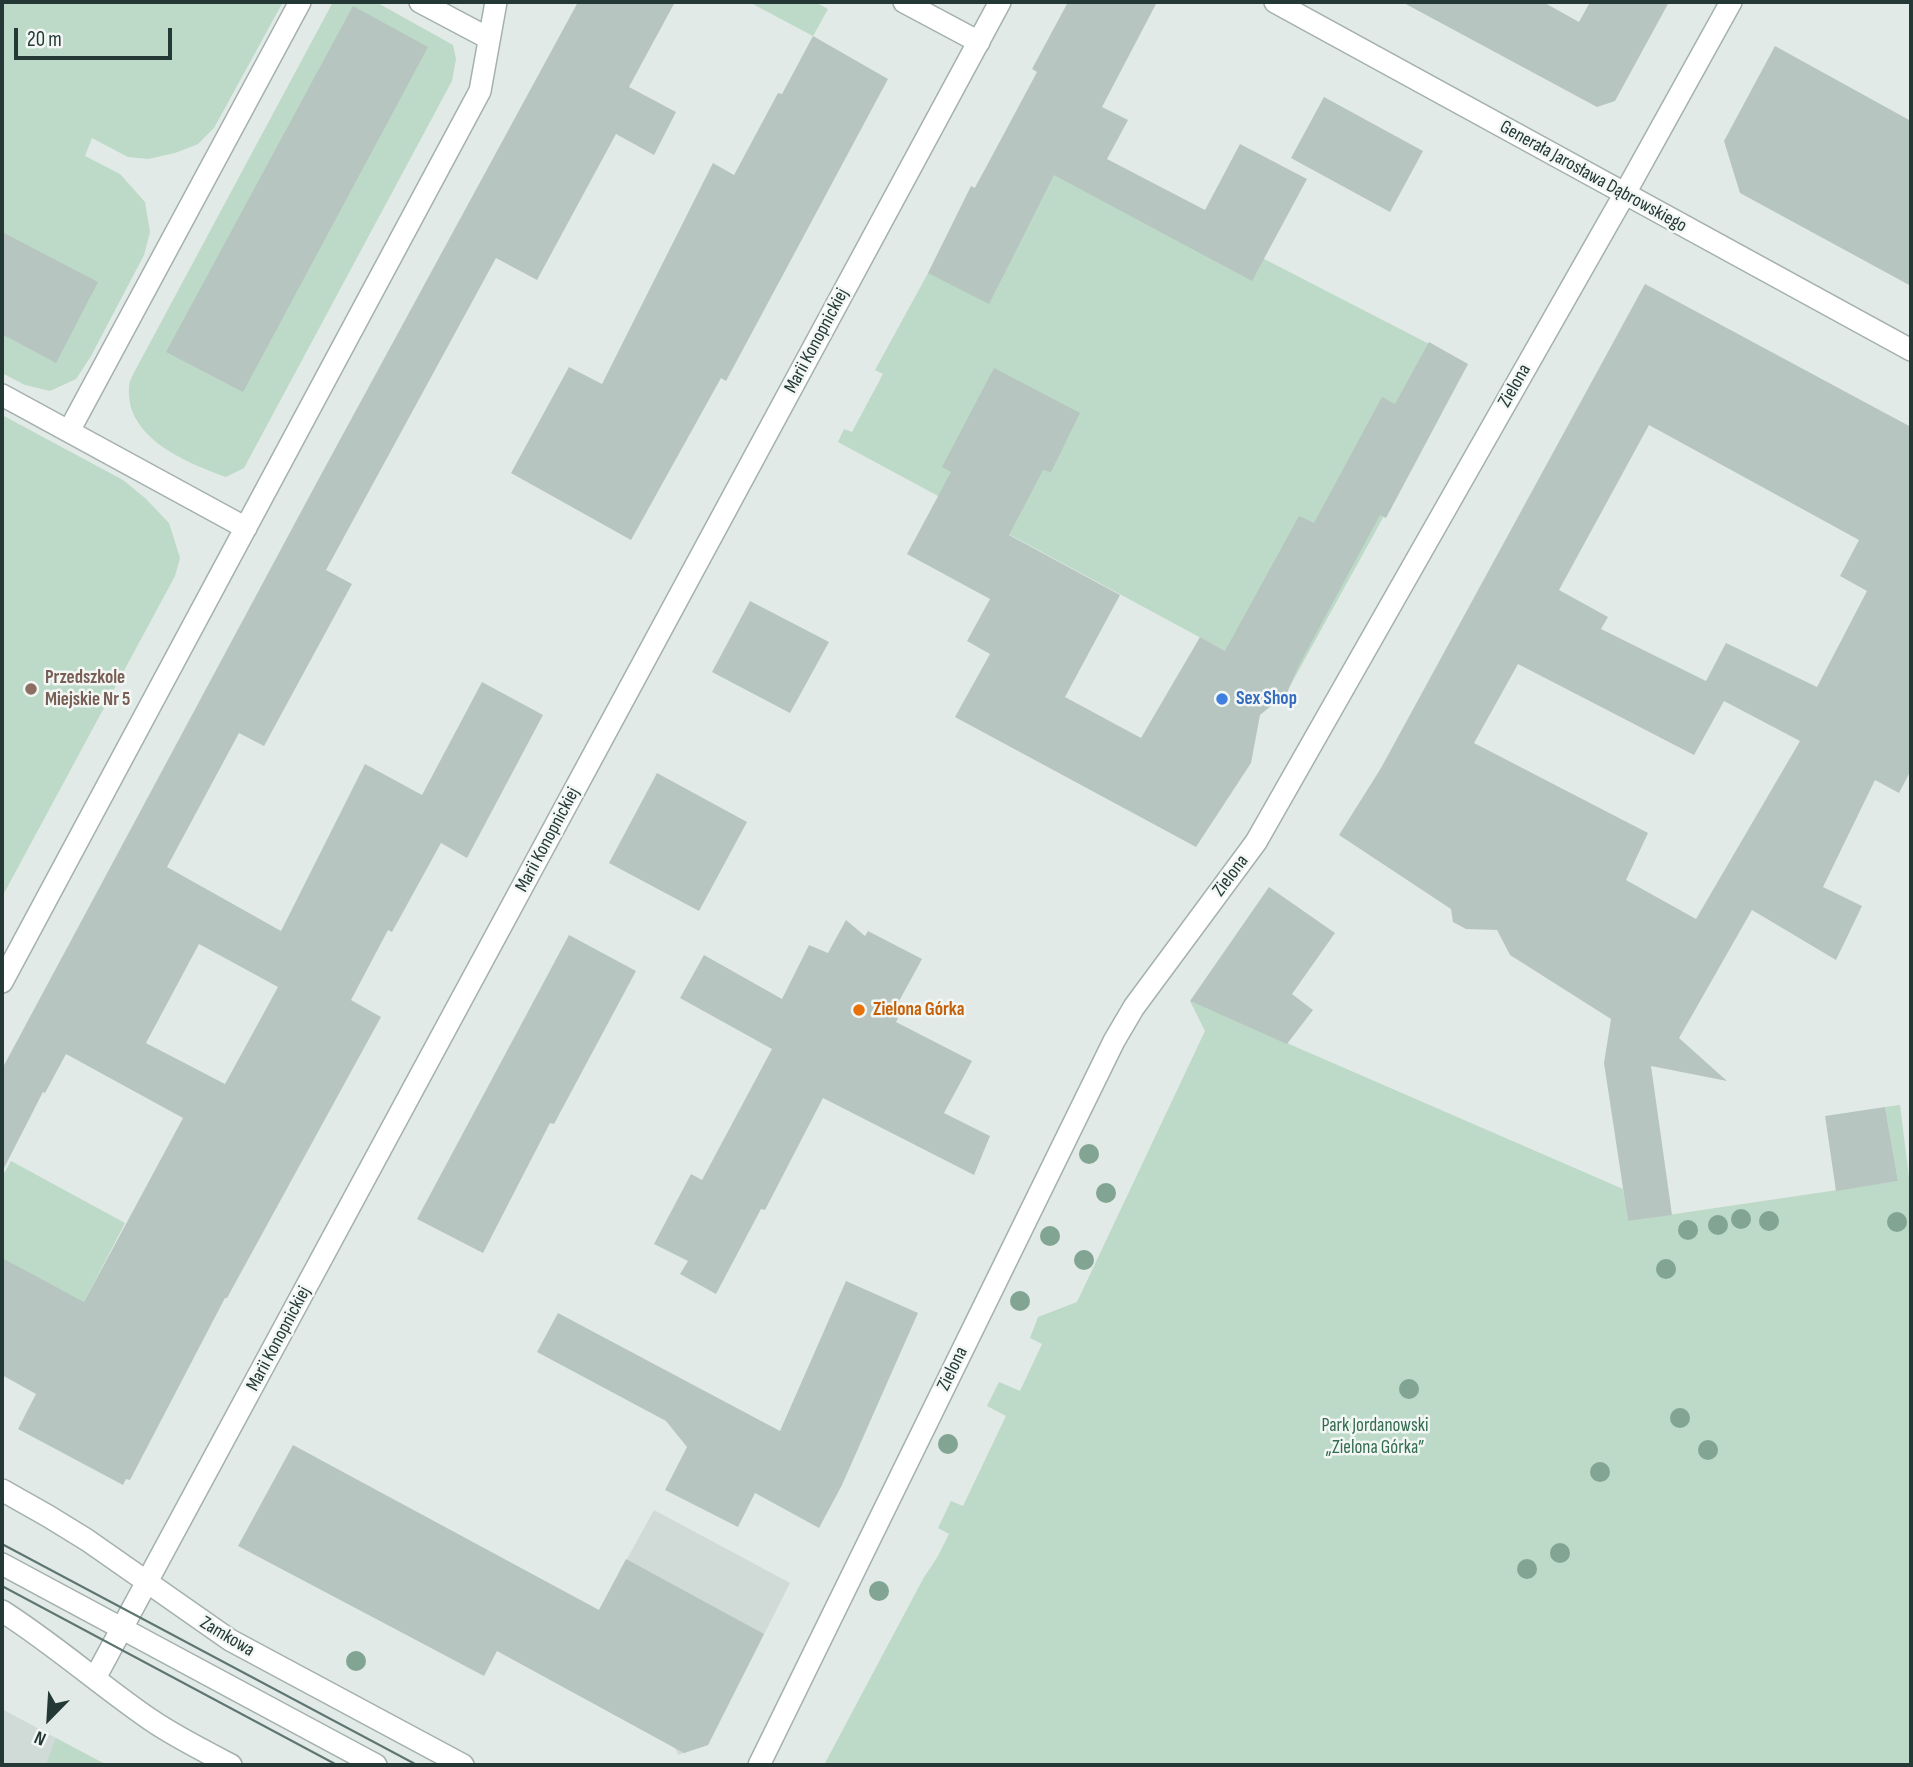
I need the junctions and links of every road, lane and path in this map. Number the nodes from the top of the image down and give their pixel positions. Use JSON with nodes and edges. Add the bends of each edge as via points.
{"nodes":[{"id":1,"x":300,"y":2,"type":"edge"},
{"id":2,"x":420,"y":2,"type":"edge"},
{"id":3,"x":496,"y":2,"type":"edge"},
{"id":4,"x":904,"y":2,"type":"edge"},
{"id":5,"x":1000,"y":2,"type":"edge"},
{"id":6,"x":1275,"y":2,"type":"edge"},
{"id":7,"x":1731,"y":2,"type":"edge"},
{"id":8,"x":488,"y":38,"type":"junction"},
{"id":9,"x":979,"y":42,"type":"junction"},
{"id":10,"x":1624,"y":195,"type":"junction"},
{"id":11,"x":1911,"y":351,"type":"edge"},
{"id":12,"x":2,"y":396,"type":"edge"},
{"id":13,"x":69,"y":431,"type":"junction"},
{"id":14,"x":246,"y":528,"type":"junction"},
{"id":15,"x":2,"y":982,"type":"edge"},
{"id":16,"x":2,"y":1490,"type":"edge"},
{"id":17,"x":2,"y":1564,"type":"edge"},
{"id":18,"x":146,"y":1583,"type":"junction"},
{"id":19,"x":2,"y":1611,"type":"edge"},
{"id":20,"x":122,"y":1628,"type":"junction"},
{"id":21,"x":95,"y":1678,"type":"junction"},
{"id":22,"x":231,"y":1765,"type":"edge"},
{"id":23,"x":376,"y":1765,"type":"edge"},
{"id":24,"x":463,"y":1765,"type":"edge"},
{"id":25,"x":760,"y":1765,"type":"edge"}],
"edges":[{"from":1,"to":13,"type":"street"},
{"from":2,"to":8,"type":"street"},
{"from":3,"to":8,"type":"street"},
{"from":4,"to":9,"type":"street"},
{"from":5,"to":9,"type":"street","name":"Marii Konopnickiej"},
{"from":6,"to":10,"type":"street","name":"Generała Jarosława Dąbrowskiego"},
{"from":7,"to":10,"type":"street","name":"Zielona"},
{"from":8,"to":14,"type":"street","via":[[480,91]]},
{"from":9,"to":18,"type":"street","name":"Marii Konopnickiej"},
{"from":10,"to":11,"type":"street","name":"Generała Jarosława Dąbrowskiego"},
{"from":10,"to":25,"type":"street","name":"Zielona","via":[[1256,842],[1114,1041]]},
{"from":12,"to":13,"type":"street"},
{"from":13,"to":14,"type":"street"},
{"from":14,"to":15,"type":"street"},
{"from":16,"to":18,"type":"street","name":"Zamkowa","via":[[78,1534]]},
{"from":17,"to":20,"type":"street"},
{"from":18,"to":20,"type":"street","name":"Marii Konopnickiej"},
{"from":18,"to":24,"type":"street","name":"Zamkowa","via":[[243,1648]]},
{"from":19,"to":21,"type":"street"},
{"from":20,"to":21,"type":"street","name":"Marii Konopnickiej"},
{"from":20,"to":23,"type":"street"},
{"from":21,"to":22,"type":"street","via":[[168,1731]]}]}
